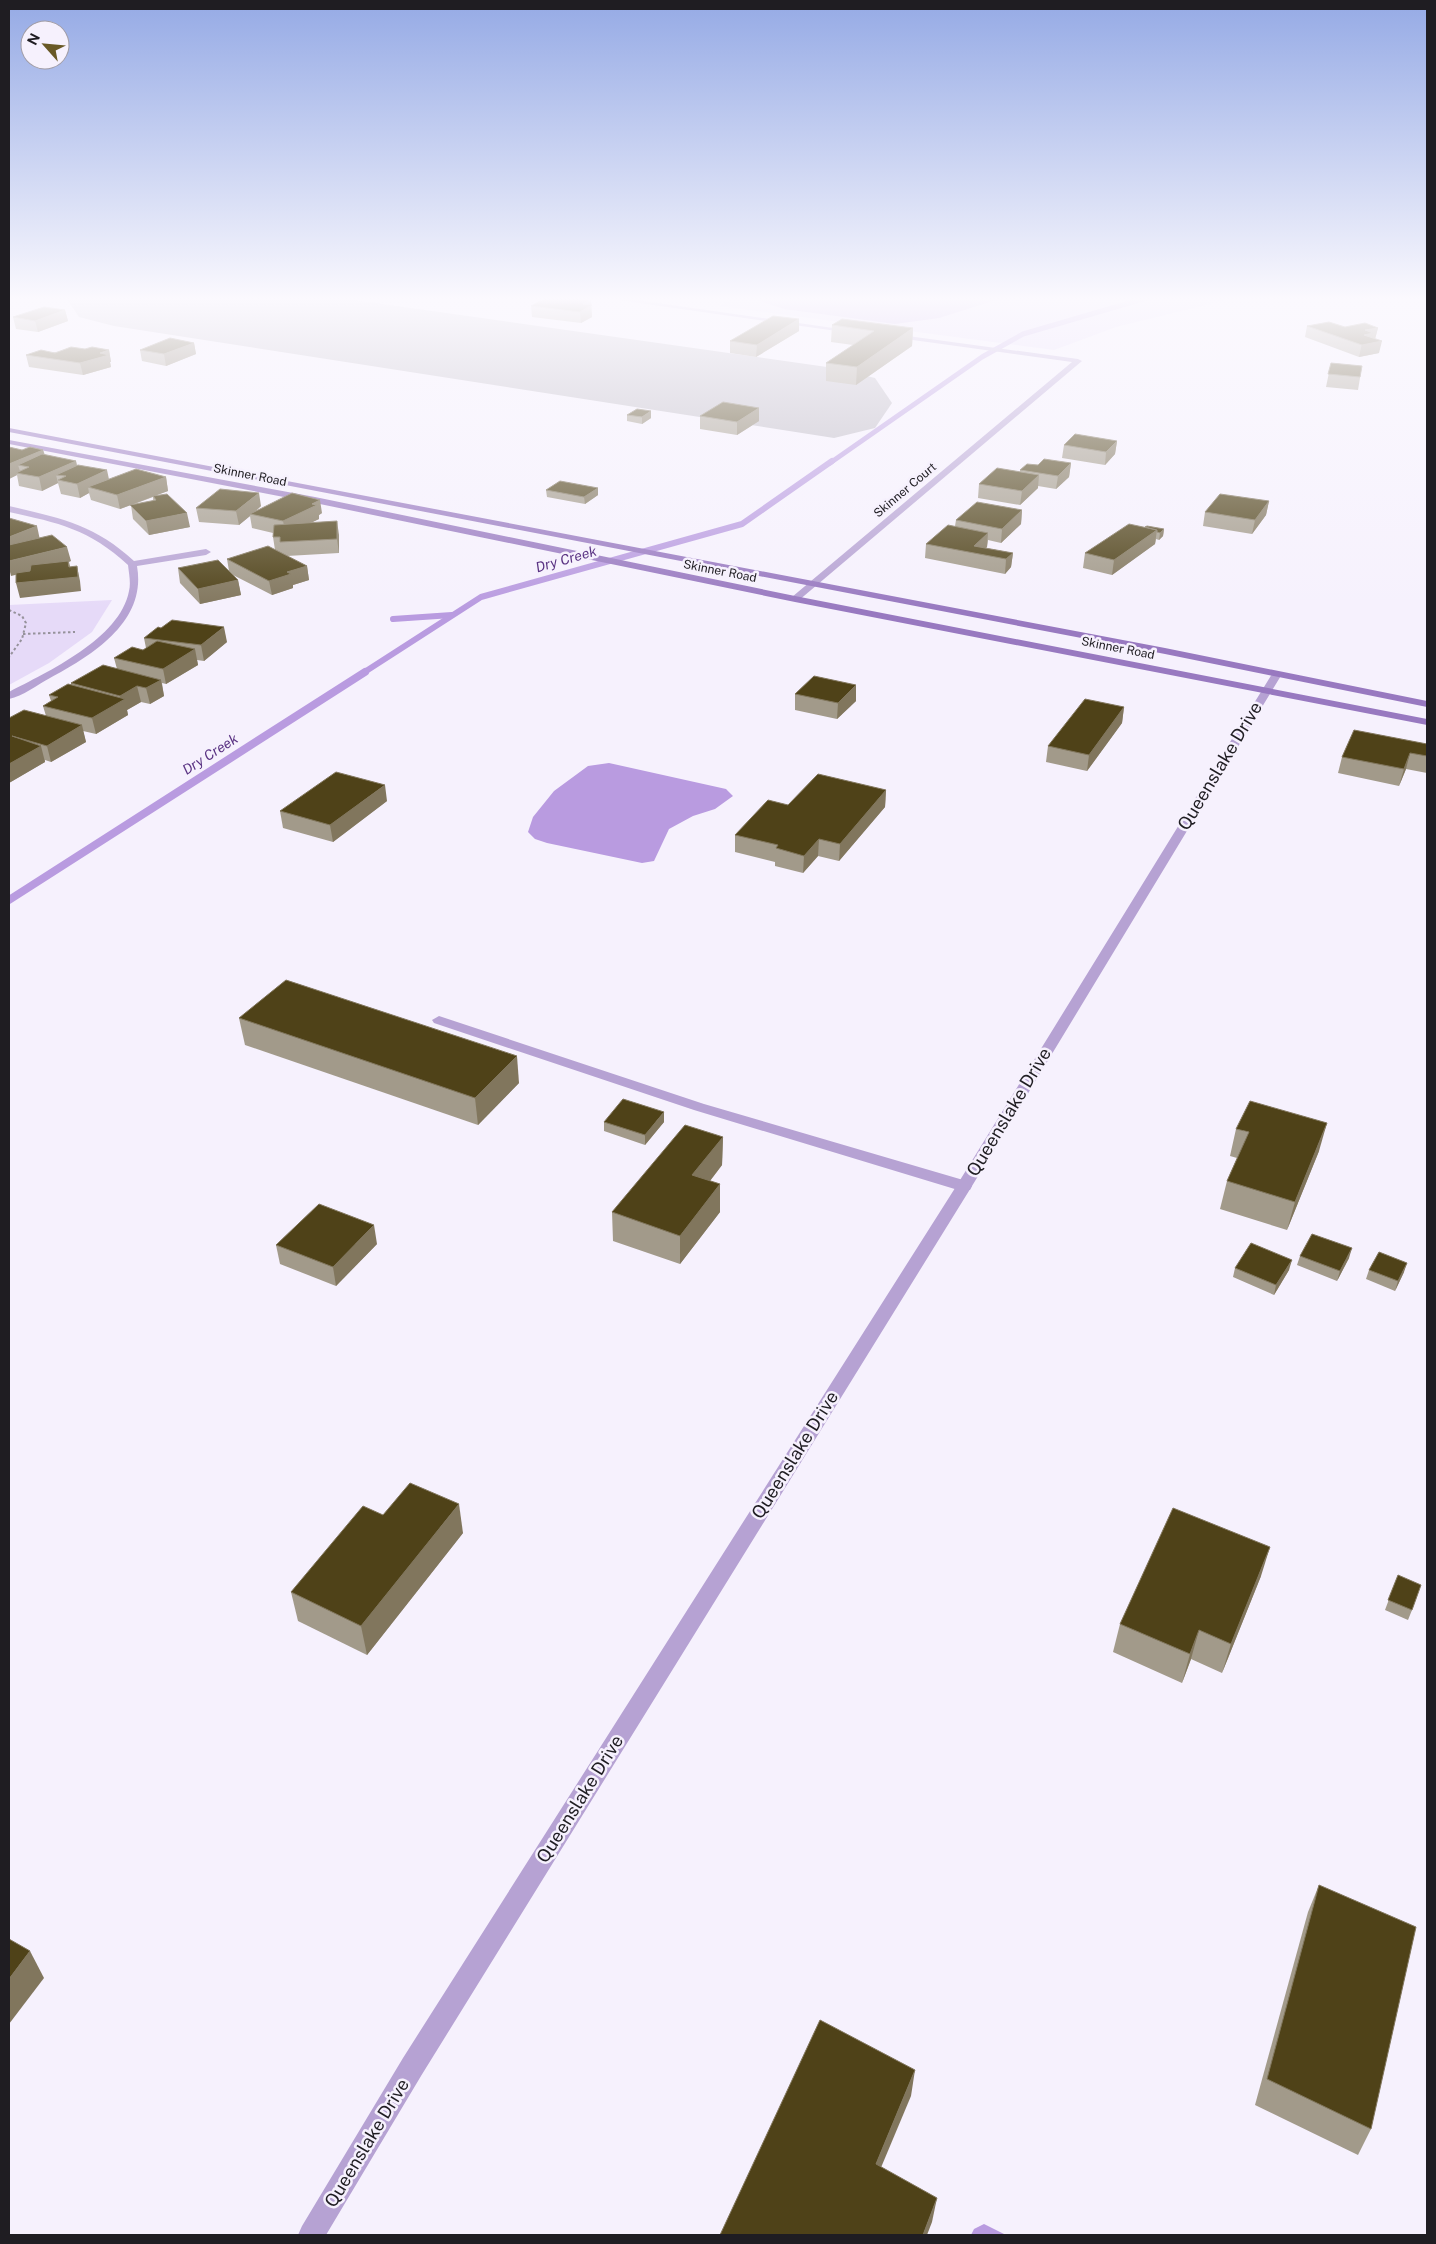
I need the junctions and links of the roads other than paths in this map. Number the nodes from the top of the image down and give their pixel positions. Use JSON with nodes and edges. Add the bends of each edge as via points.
{"nodes":[{"id":1,"x":1031,"y":401,"type":"edge"},
{"id":2,"x":9,"y":430,"type":"edge"},
{"id":3,"x":9,"y":442,"type":"edge"},
{"id":4,"x":9,"y":509,"type":"edge"},
{"id":5,"x":206,"y":552,"type":"dead end"},
{"id":6,"x":132,"y":564,"type":"junction"},
{"id":7,"x":812,"y":585,"type":"junction"},
{"id":8,"x":795,"y":599,"type":"junction"},
{"id":9,"x":1272,"y":682,"type":"junction"},
{"id":10,"x":9,"y":696,"type":"edge"},
{"id":11,"x":1427,"y":704,"type":"edge"},
{"id":12,"x":1427,"y":722,"type":"edge"},
{"id":13,"x":439,"y":1020,"type":"dead end"},
{"id":14,"x":964,"y":1186,"type":"junction"},
{"id":15,"x":311,"y":2235,"type":"edge"}],
"edges":[{"from":1,"to":7,"type":"street","name":"Skinner Court"},
{"from":2,"to":7,"type":"street","name":"Skinner Road"},
{"from":3,"to":8,"type":"street","name":"Skinner Road","via":[[315,500]]},
{"from":4,"to":6,"type":"street","via":[[95,535]]},
{"from":5,"to":6,"type":"street"},
{"from":6,"to":10,"type":"street","via":[[135,581],[129,607],[101,640],[78,657]]},
{"from":7,"to":8,"type":"street","name":"Skinner Court"},
{"from":7,"to":9,"type":"street","name":"Skinner Road","via":[[1165,651]]},
{"from":8,"to":9,"type":"street","name":"Skinner Road"},
{"from":9,"to":11,"type":"street","name":"Skinner Road"},
{"from":9,"to":12,"type":"street","name":"Skinner Road"},
{"from":9,"to":14,"type":"street","name":"Queenslake Drive"},
{"from":13,"to":14,"type":"street","via":[[690,1104]]},
{"from":14,"to":15,"type":"street","name":"Queenslake Drive","via":[[412,2067]]}]}
